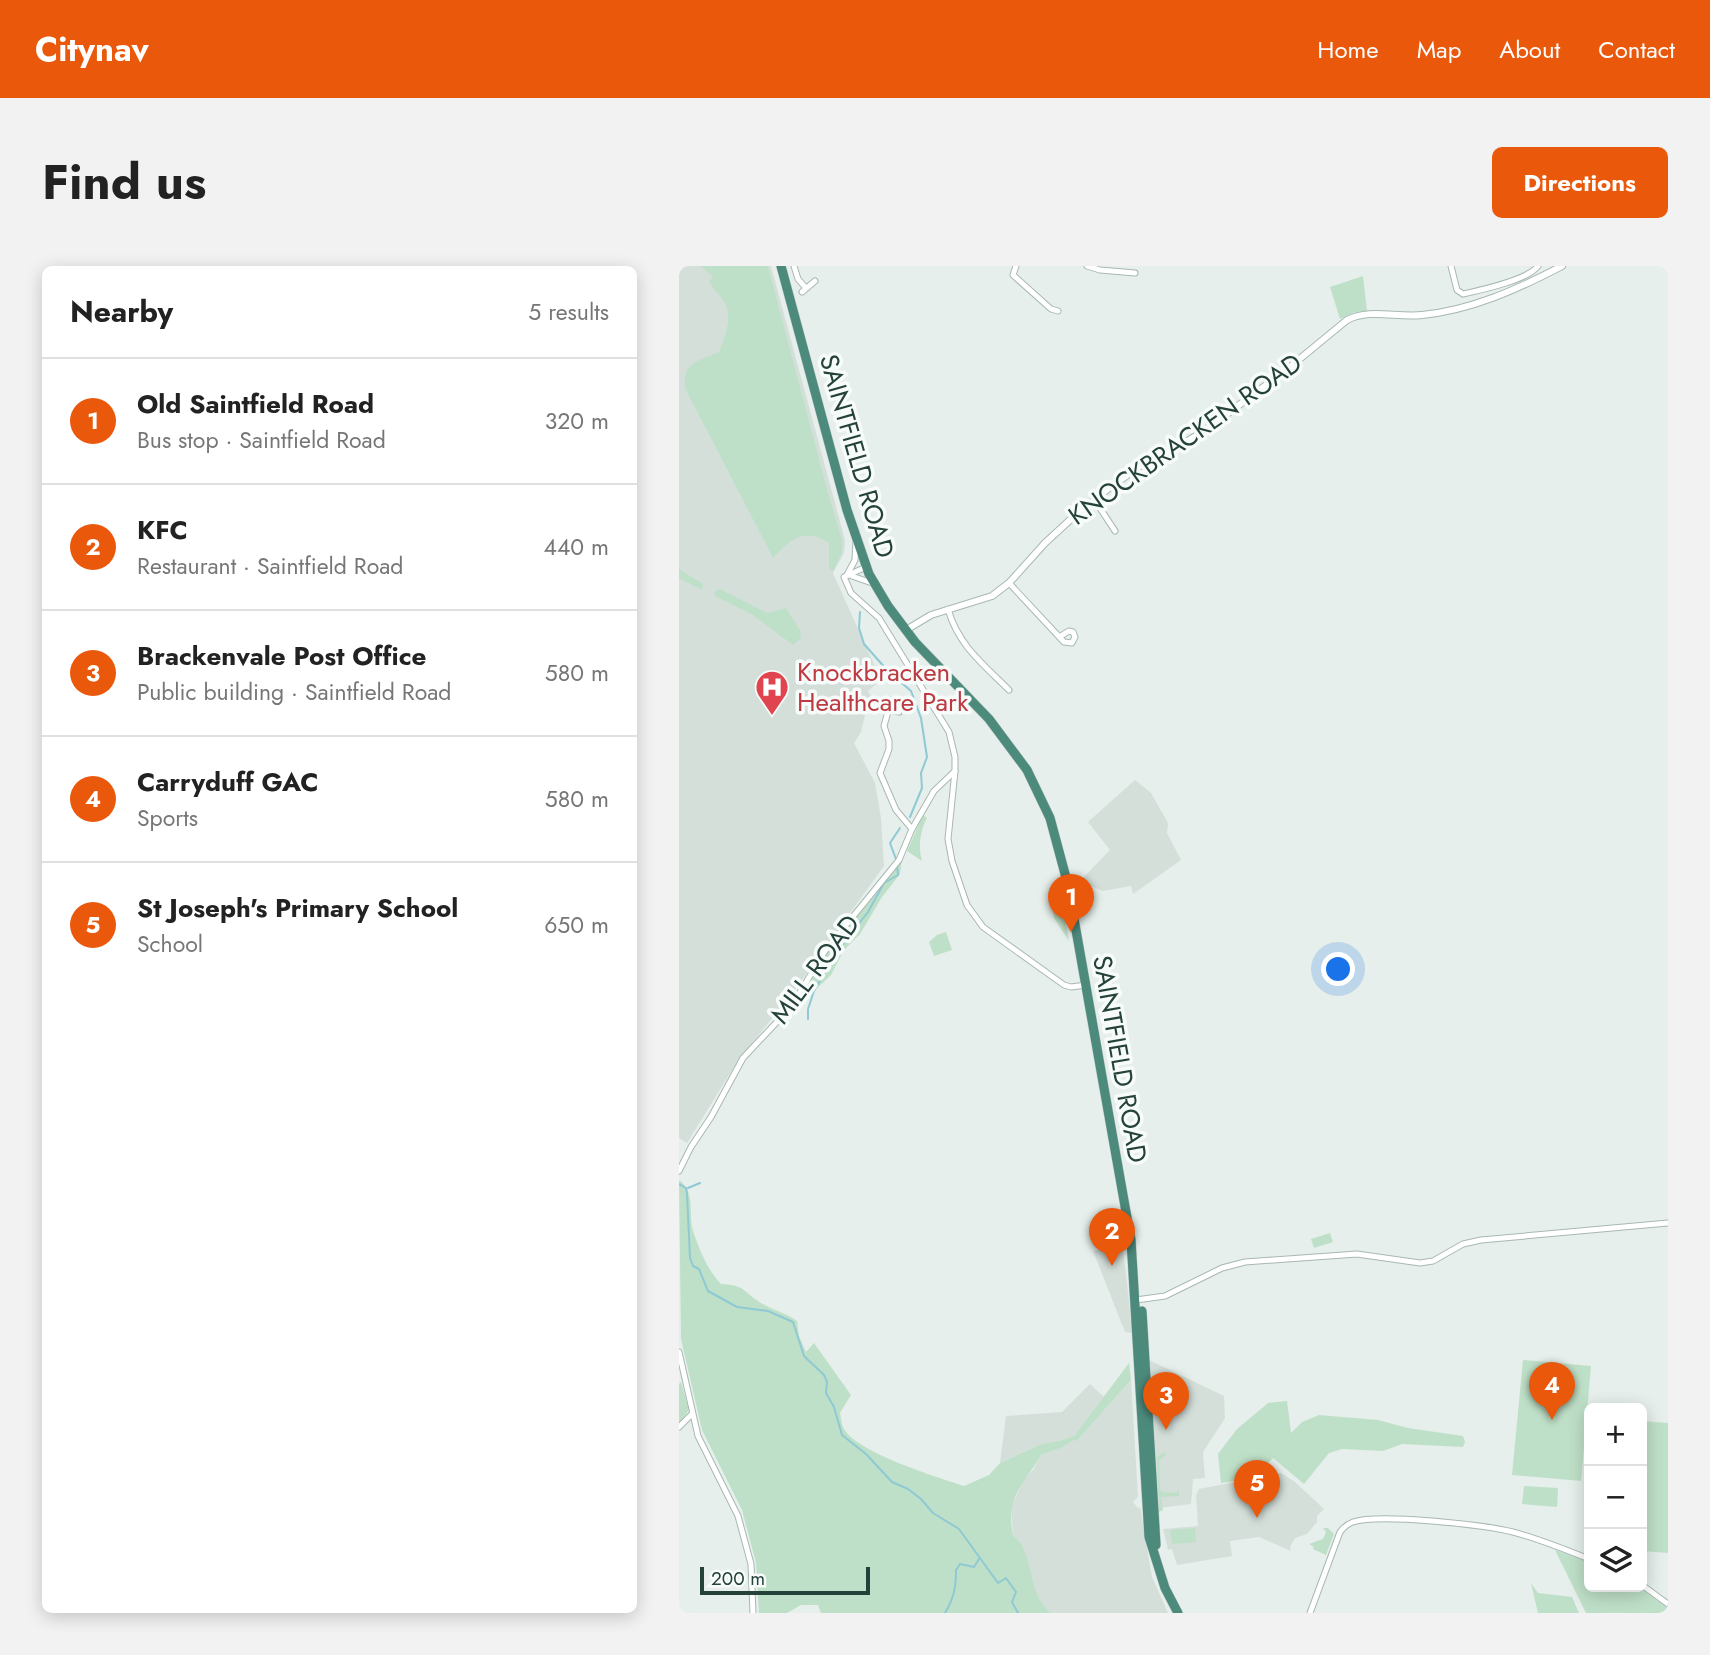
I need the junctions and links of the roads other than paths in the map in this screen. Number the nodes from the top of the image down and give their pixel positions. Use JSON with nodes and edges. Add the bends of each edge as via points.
{"nodes":[{"id":1,"x":794,"y":266,"type":"edge"},
{"id":2,"x":1016,"y":266,"type":"edge"},
{"id":3,"x":1087,"y":266,"type":"edge"},
{"id":4,"x":1451,"y":266,"type":"edge"},
{"id":5,"x":1538,"y":266,"type":"edge"},
{"id":6,"x":1562,"y":266,"type":"edge"},
{"id":7,"x":782,"y":268,"type":"edge"},
{"id":8,"x":815,"y":281,"type":"dead end"},
{"id":9,"x":1128,"y":283,"type":"dead end"},
{"id":10,"x":1048,"y":317,"type":"dead end"},
{"id":11,"x":1094,"y":499,"type":"junction"},
{"id":12,"x":1115,"y":531,"type":"dead end"},
{"id":13,"x":855,"y":538,"type":"junction"},
{"id":14,"x":866,"y":567,"type":"junction"},
{"id":15,"x":846,"y":576,"type":"junction"},
{"id":16,"x":1009,"y":583,"type":"junction"},
{"id":17,"x":875,"y":584,"type":"junction"},
{"id":18,"x":948,"y":609,"type":"junction"},
{"id":19,"x":906,"y":630,"type":"junction"},
{"id":20,"x":1059,"y":637,"type":"dead end"},
{"id":21,"x":1009,"y":690,"type":"dead end"},
{"id":22,"x":891,"y":700,"type":"dead end"},
{"id":23,"x":889,"y":710,"type":"junction"},
{"id":24,"x":899,"y":712,"type":"dead end"},
{"id":25,"x":955,"y":771,"type":"junction"},
{"id":26,"x":912,"y":829,"type":"junction"},
{"id":27,"x":1086,"y":985,"type":"junction"},
{"id":28,"x":679,"y":1171,"type":"edge"},
{"id":29,"x":1668,"y":1223,"type":"edge"},
{"id":30,"x":1136,"y":1300,"type":"junction"},
{"id":31,"x":679,"y":1352,"type":"edge"},
{"id":32,"x":1146,"y":1369,"type":"junction"},
{"id":33,"x":692,"y":1414,"type":"junction"},
{"id":34,"x":679,"y":1427,"type":"edge"},
{"id":35,"x":1142,"y":1442,"type":"junction"},
{"id":36,"x":1156,"y":1557,"type":"junction"},
{"id":37,"x":1584,"y":1557,"type":"edge"},
{"id":38,"x":1647,"y":1589,"type":"edge"},
{"id":39,"x":1668,"y":1604,"type":"edge"},
{"id":40,"x":753,"y":1613,"type":"edge"},
{"id":41,"x":1178,"y":1613,"type":"edge"},
{"id":42,"x":1310,"y":1613,"type":"edge"}],
"edges":[{"from":1,"to":8,"type":"street","via":[[804,290]]},
{"from":2,"to":10,"type":"street","via":[[1013,275],[1054,310]]},
{"from":3,"to":9,"type":"street","via":[[1131,273]]},
{"from":4,"to":5,"type":"street","via":[[1457,290],[1463,294],[1519,278]]},
{"from":6,"to":11,"type":"street","name":"KNOCKBRACKEN ROAD","via":[[1515,290],[1448,310],[1420,316],[1353,316],[1205,431],[1137,468]]},
{"from":7,"to":13,"type":"highway","name":"SAINTFIELD ROAD"},
{"from":11,"to":12,"type":"street"},
{"from":11,"to":16,"type":"street","name":"KNOCKBRACKEN ROAD"},
{"from":13,"to":14,"type":"highway","name":"SAINTFIELD ROAD"},
{"from":13,"to":15,"type":"street","via":[[855,560]]},
{"from":14,"to":15,"type":"street"},
{"from":14,"to":17,"type":"highway","name":"SAINTFIELD ROAD"},
{"from":15,"to":17,"type":"street"},
{"from":15,"to":25,"type":"street","via":[[851,593],[879,618],[943,720],[953,744]]},
{"from":16,"to":18,"type":"street","name":"KNOCKBRACKEN ROAD","via":[[983,600]]},
{"from":16,"to":20,"type":"street"},
{"from":17,"to":19,"type":"highway","name":"SAINTFIELD ROAD"},
{"from":18,"to":19,"type":"street","name":"KNOCKBRACKEN ROAD"},
{"from":18,"to":21,"type":"street","via":[[963,643]]},
{"from":19,"to":27,"type":"highway","name":"SAINTFIELD ROAD","via":[[1004,736],[1036,786],[1061,850]]},
{"from":22,"to":23,"type":"street"},
{"from":23,"to":24,"type":"street"},
{"from":23,"to":26,"type":"street","via":[[884,726],[889,749],[880,776],[896,810]]},
{"from":25,"to":26,"type":"street","name":"MILL ROAD","via":[[934,791]]},
{"from":25,"to":27,"type":"street","via":[[950,850],[972,913],[992,934],[1064,985]]},
{"from":26,"to":28,"type":"street","name":"MILL ROAD","via":[[893,867],[825,951],[791,1007],[743,1058]]},
{"from":27,"to":30,"type":"highway","name":"SAINTFIELD ROAD","via":[[1129,1229]]},
{"from":29,"to":30,"type":"street","via":[[1481,1240],[1420,1263],[1357,1254],[1245,1262],[1165,1296]]},
{"from":30,"to":32,"type":"highway","name":"SAINTFIELD ROAD","via":[[1142,1309]]},
{"from":30,"to":35,"type":"highway","name":"SAINTFIELD ROAD"},
{"from":31,"to":33,"type":"street"},
{"from":32,"to":35,"type":"highway","via":[[1142,1372]]},
{"from":32,"to":36,"type":"highway","name":"SAINTFIELD ROAD"},
{"from":33,"to":34,"type":"street"},
{"from":33,"to":40,"type":"street","via":[[738,1516],[751,1564]]},
{"from":35,"to":36,"type":"highway","name":"SAINTFIELD ROAD","via":[[1149,1537]]},
{"from":36,"to":41,"type":"highway","name":"SAINTFIELD ROAD"},
{"from":37,"to":42,"type":"street","via":[[1513,1532],[1444,1523],[1352,1522],[1340,1532]]},
{"from":38,"to":39,"type":"street"}]}
